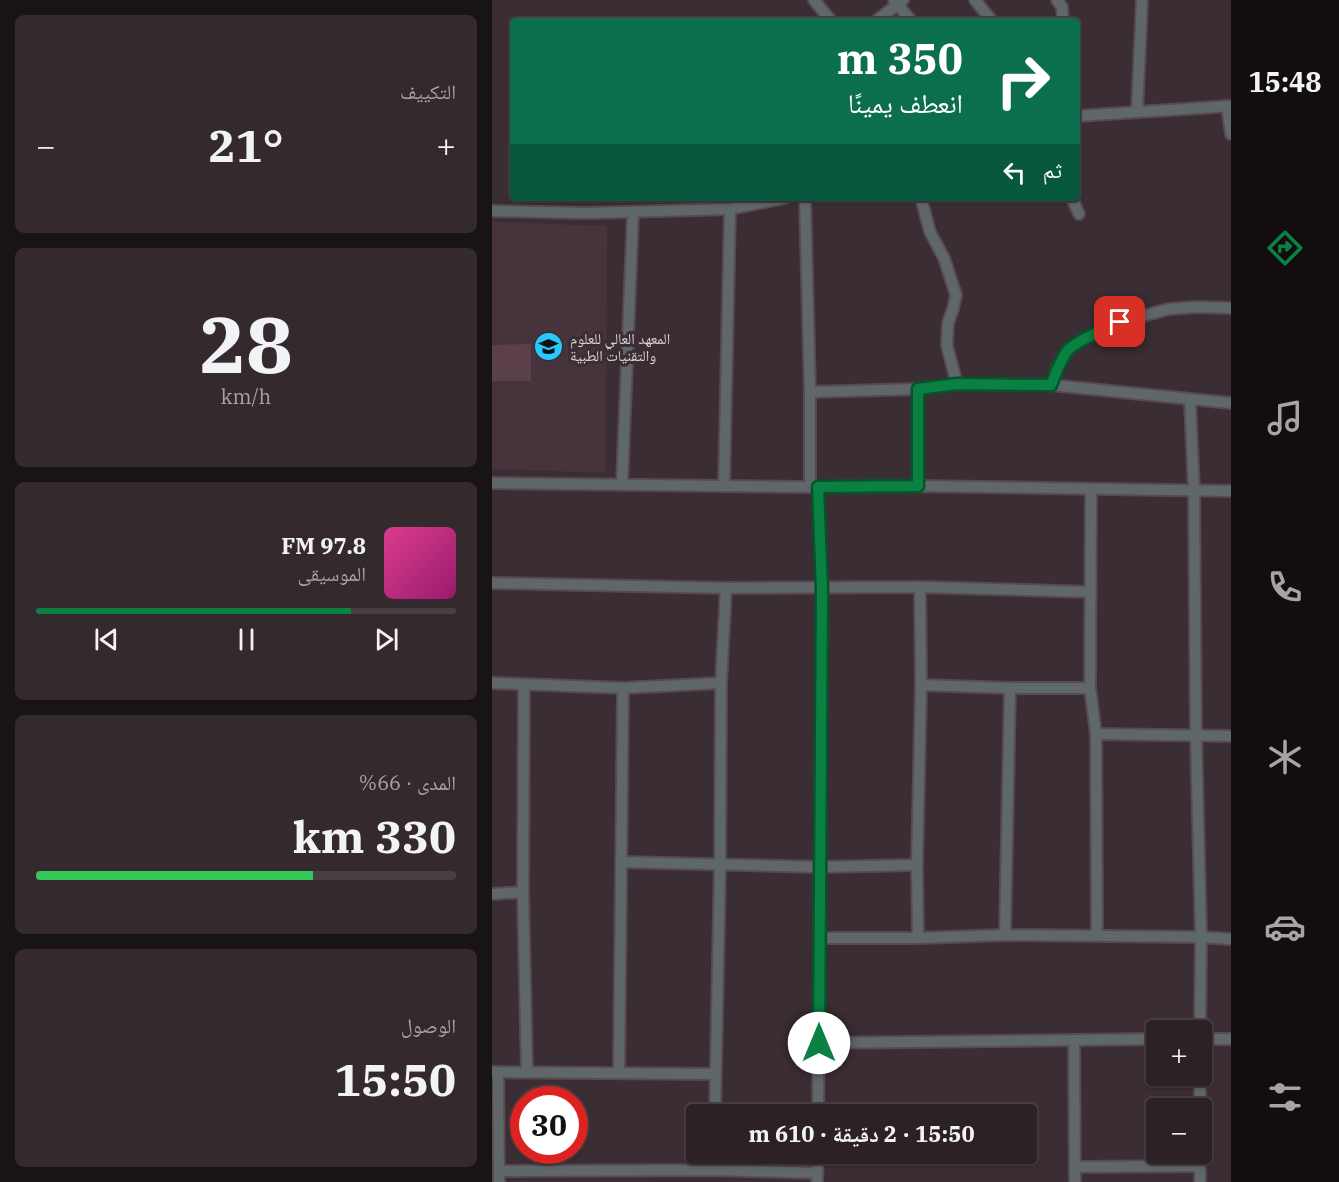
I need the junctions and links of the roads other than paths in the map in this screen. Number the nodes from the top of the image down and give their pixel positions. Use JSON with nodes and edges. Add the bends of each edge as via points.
{"nodes":[{"id":1,"x":814,"y":0,"type":"edge"},
{"id":2,"x":975,"y":0,"type":"edge"},
{"id":3,"x":1057,"y":0,"type":"edge"},
{"id":4,"x":1142,"y":0,"type":"edge"},
{"id":5,"x":898,"y":2,"type":"edge"},
{"id":6,"x":829,"y":18,"type":"edge"},
{"id":7,"x":879,"y":18,"type":"edge"},
{"id":8,"x":909,"y":18,"type":"edge"},
{"id":9,"x":990,"y":18,"type":"edge"},
{"id":10,"x":1063,"y":18,"type":"edge"},
{"id":11,"x":1229,"y":106,"type":"edge"},
{"id":12,"x":1137,"y":112,"type":"junction"},
{"id":13,"x":1080,"y":116,"type":"edge"},
{"id":14,"x":1231,"y":134,"type":"edge"},
{"id":15,"x":770,"y":201,"type":"edge"},
{"id":16,"x":805,"y":201,"type":"edge"},
{"id":17,"x":922,"y":201,"type":"edge"},
{"id":18,"x":1074,"y":201,"type":"edge"},
{"id":19,"x":730,"y":209,"type":"junction"},
{"id":20,"x":492,"y":211,"type":"edge"},
{"id":21,"x":633,"y":213,"type":"junction"},
{"id":22,"x":1080,"y":214,"type":"dead end"},
{"id":23,"x":1231,"y":308,"type":"edge"},
{"id":24,"x":957,"y":384,"type":"junction"},
{"id":25,"x":1051,"y":385,"type":"junction"},
{"id":26,"x":918,"y":389,"type":"junction"},
{"id":27,"x":810,"y":392,"type":"junction"},
{"id":28,"x":1190,"y":400,"type":"junction"},
{"id":29,"x":1231,"y":404,"type":"edge"},
{"id":30,"x":492,"y":483,"type":"edge"},
{"id":31,"x":622,"y":484,"type":"junction"},
{"id":32,"x":724,"y":486,"type":"junction"},
{"id":33,"x":918,"y":486,"type":"junction"},
{"id":34,"x":814,"y":487,"type":"junction"},
{"id":35,"x":1091,"y":490,"type":"junction"},
{"id":36,"x":1194,"y":491,"type":"junction"},
{"id":37,"x":1231,"y":491,"type":"edge"},
{"id":38,"x":492,"y":583,"type":"edge"},
{"id":39,"x":920,"y":587,"type":"junction"},
{"id":40,"x":726,"y":588,"type":"junction"},
{"id":41,"x":822,"y":588,"type":"junction"},
{"id":42,"x":1091,"y":592,"type":"junction"},
{"id":43,"x":492,"y":683,"type":"edge"},
{"id":44,"x":721,"y":683,"type":"junction"},
{"id":45,"x":524,"y":684,"type":"junction"},
{"id":46,"x":921,"y":685,"type":"junction"},
{"id":47,"x":623,"y":688,"type":"junction"},
{"id":48,"x":1010,"y":688,"type":"junction"},
{"id":49,"x":1090,"y":688,"type":"junction"},
{"id":50,"x":1096,"y":734,"type":"junction"},
{"id":51,"x":1196,"y":736,"type":"junction"},
{"id":52,"x":1231,"y":736,"type":"edge"},
{"id":53,"x":621,"y":862,"type":"junction"},
{"id":54,"x":720,"y":865,"type":"junction"},
{"id":55,"x":917,"y":865,"type":"junction"},
{"id":56,"x":819,"y":867,"type":"junction"},
{"id":57,"x":523,"y":892,"type":"junction"},
{"id":58,"x":492,"y":894,"type":"edge"},
{"id":59,"x":1005,"y":935,"type":"junction"},
{"id":60,"x":1097,"y":935,"type":"junction"},
{"id":61,"x":1201,"y":937,"type":"junction"},
{"id":62,"x":819,"y":938,"type":"junction"},
{"id":63,"x":918,"y":938,"type":"junction"},
{"id":64,"x":1231,"y":939,"type":"edge"},
{"id":65,"x":1200,"y":1020,"type":"edge"},
{"id":66,"x":1146,"y":1039,"type":"edge"},
{"id":67,"x":1212,"y":1039,"type":"edge"},
{"id":68,"x":1231,"y":1039,"type":"edge"},
{"id":69,"x":1074,"y":1040,"type":"junction"},
{"id":70,"x":819,"y":1043,"type":"junction"},
{"id":71,"x":495,"y":1072,"type":"edge"},
{"id":72,"x":527,"y":1072,"type":"junction"},
{"id":73,"x":619,"y":1073,"type":"junction"},
{"id":74,"x":715,"y":1074,"type":"junction"},
{"id":75,"x":715,"y":1104,"type":"edge"},
{"id":76,"x":818,"y":1104,"type":"edge"},
{"id":77,"x":716,"y":1164,"type":"edge"},
{"id":78,"x":1200,"y":1166,"type":"joint"},
{"id":79,"x":1075,"y":1167,"type":"junction"},
{"id":80,"x":716,"y":1170,"type":"junction"},
{"id":81,"x":499,"y":1176,"type":"edge"},
{"id":82,"x":817,"y":1178,"type":"edge"},
{"id":83,"x":1076,"y":1182,"type":"edge"},
{"id":84,"x":1200,"y":1182,"type":"edge"}],
"edges":[{"from":1,"to":6,"type":"street"},
{"from":2,"to":9,"type":"street"},
{"from":3,"to":10,"type":"street"},
{"from":4,"to":12,"type":"street"},
{"from":5,"to":7,"type":"street"},
{"from":5,"to":8,"type":"street"},
{"from":11,"to":12,"type":"street"},
{"from":11,"to":14,"type":"street"},
{"from":12,"to":13,"type":"street"},
{"from":15,"to":19,"type":"street"},
{"from":16,"to":27,"type":"street"},
{"from":17,"to":24,"type":"street","via":[[956,296],[948,323],[947,346]]},
{"from":18,"to":22,"type":"street"},
{"from":19,"to":21,"type":"street"},
{"from":19,"to":32,"type":"street"},
{"from":20,"to":21,"type":"street"},
{"from":21,"to":31,"type":"street"},
{"from":23,"to":25,"type":"street","via":[[1169,309],[1120,322],[1069,349]]},
{"from":24,"to":25,"type":"street"},
{"from":24,"to":26,"type":"street"},
{"from":25,"to":28,"type":"street"},
{"from":26,"to":27,"type":"street"},
{"from":26,"to":33,"type":"street"},
{"from":27,"to":34,"type":"street"},
{"from":28,"to":29,"type":"street"},
{"from":28,"to":36,"type":"street"},
{"from":30,"to":31,"type":"street"},
{"from":31,"to":32,"type":"street"},
{"from":32,"to":34,"type":"street"},
{"from":33,"to":34,"type":"street"},
{"from":33,"to":35,"type":"street"},
{"from":34,"to":41,"type":"street"},
{"from":35,"to":36,"type":"street"},
{"from":35,"to":42,"type":"street"},
{"from":36,"to":37,"type":"street"},
{"from":36,"to":51,"type":"street"},
{"from":38,"to":40,"type":"street"},
{"from":39,"to":41,"type":"street"},
{"from":39,"to":42,"type":"street"},
{"from":39,"to":46,"type":"street"},
{"from":40,"to":41,"type":"street"},
{"from":40,"to":44,"type":"street"},
{"from":41,"to":56,"type":"street"},
{"from":42,"to":49,"type":"street"},
{"from":43,"to":45,"type":"street"},
{"from":44,"to":47,"type":"street"},
{"from":44,"to":54,"type":"street"},
{"from":45,"to":47,"type":"street"},
{"from":45,"to":57,"type":"street"},
{"from":46,"to":48,"type":"street"},
{"from":46,"to":55,"type":"street"},
{"from":47,"to":53,"type":"street"},
{"from":48,"to":49,"type":"street"},
{"from":48,"to":59,"type":"street"},
{"from":49,"to":50,"type":"street"},
{"from":50,"to":51,"type":"street"},
{"from":50,"to":60,"type":"street"},
{"from":51,"to":52,"type":"street"},
{"from":51,"to":61,"type":"street"},
{"from":53,"to":54,"type":"street"},
{"from":53,"to":73,"type":"street"},
{"from":54,"to":56,"type":"street"},
{"from":54,"to":74,"type":"street"},
{"from":55,"to":56,"type":"street"},
{"from":55,"to":63,"type":"street"},
{"from":56,"to":62,"type":"street"},
{"from":57,"to":58,"type":"street"},
{"from":57,"to":72,"type":"street"},
{"from":59,"to":60,"type":"street"},
{"from":59,"to":63,"type":"street"},
{"from":60,"to":61,"type":"street"},
{"from":61,"to":64,"type":"street"},
{"from":61,"to":65,"type":"street"},
{"from":62,"to":63,"type":"street"},
{"from":62,"to":70,"type":"street"},
{"from":66,"to":69,"type":"street"},
{"from":67,"to":68,"type":"street"},
{"from":69,"to":70,"type":"street"},
{"from":69,"to":79,"type":"street"},
{"from":70,"to":76,"type":"street"},
{"from":71,"to":72,"type":"street"},
{"from":71,"to":81,"type":"street"},
{"from":72,"to":73,"type":"street"},
{"from":73,"to":74,"type":"street"},
{"from":74,"to":75,"type":"street"},
{"from":77,"to":80,"type":"street"},
{"from":78,"to":79,"type":"street"},
{"from":78,"to":84,"type":"street"},
{"from":79,"to":83,"type":"street"},
{"from":80,"to":81,"type":"street"},
{"from":80,"to":82,"type":"street"}]}
